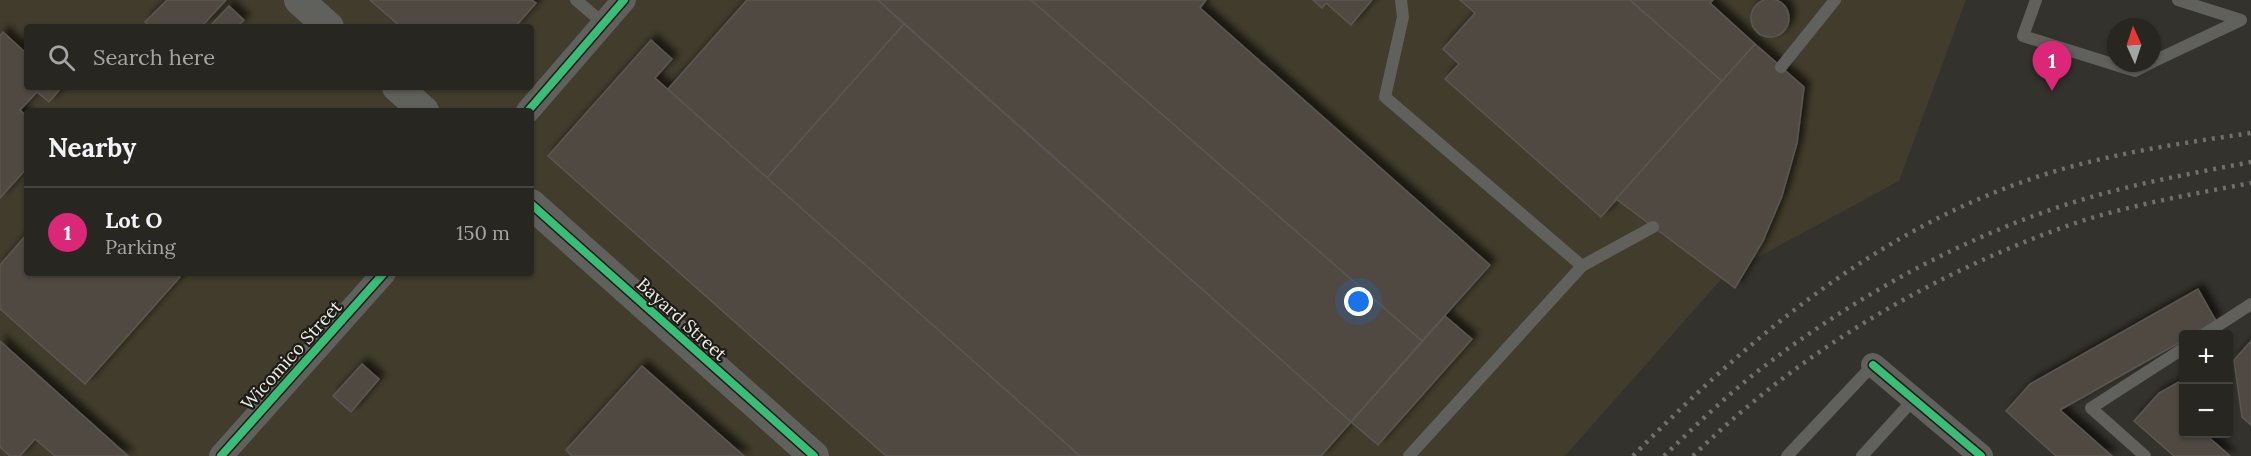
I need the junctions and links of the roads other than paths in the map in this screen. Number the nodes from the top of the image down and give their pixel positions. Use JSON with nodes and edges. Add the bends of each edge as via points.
{"nodes":[{"id":1,"x":299,"y":0,"type":"edge"},
{"id":2,"x":576,"y":0,"type":"edge"},
{"id":3,"x":624,"y":0,"type":"edge"},
{"id":4,"x":1401,"y":0,"type":"edge"},
{"id":5,"x":1835,"y":0,"type":"edge"},
{"id":6,"x":2036,"y":0,"type":"edge"},
{"id":7,"x":2178,"y":0,"type":"edge"},
{"id":8,"x":603,"y":23,"type":"junction"},
{"id":9,"x":326,"y":24,"type":"edge"},
{"id":10,"x":2161,"y":58,"type":"edge"},
{"id":11,"x":2107,"y":62,"type":"edge"},
{"id":12,"x":1781,"y":67,"type":"dead end"},
{"id":13,"x":400,"y":90,"type":"edge"},
{"id":14,"x":421,"y":108,"type":"edge"},
{"id":15,"x":531,"y":108,"type":"edge"},
{"id":16,"x":534,"y":207,"type":"edge"},
{"id":17,"x":1653,"y":227,"type":"dead end"},
{"id":18,"x":1582,"y":266,"type":"junction"},
{"id":19,"x":381,"y":276,"type":"edge"},
{"id":20,"x":2251,"y":304,"type":"edge"},
{"id":21,"x":2211,"y":330,"type":"edge"},
{"id":22,"x":2179,"y":351,"type":"edge"},
{"id":23,"x":1873,"y":365,"type":"joint"},
{"id":24,"x":1914,"y":399,"type":"junction"},
{"id":25,"x":1977,"y":455,"type":"edge"},
{"id":26,"x":221,"y":456,"type":"edge"},
{"id":27,"x":814,"y":456,"type":"edge"},
{"id":28,"x":1409,"y":456,"type":"edge"},
{"id":29,"x":1787,"y":456,"type":"edge"},
{"id":30,"x":1862,"y":456,"type":"edge"},
{"id":31,"x":2145,"y":456,"type":"edge"}],
"edges":[{"from":1,"to":9,"type":"street"},
{"from":2,"to":8,"type":"lane"},
{"from":3,"to":8,"type":"street"},
{"from":4,"to":18,"type":"lane","via":[[1403,17],[1385,97]]},
{"from":5,"to":12,"type":"lane"},
{"from":6,"to":11,"type":"lane","via":[[2023,36]]},
{"from":7,"to":10,"type":"lane","via":[[2241,20]]},
{"from":8,"to":15,"type":"street"},
{"from":13,"to":14,"type":"street"},
{"from":16,"to":27,"type":"street","name":"Bayard Street"},
{"from":17,"to":18,"type":"lane"},
{"from":18,"to":28,"type":"lane"},
{"from":19,"to":26,"type":"street","name":"Wicomico Street"},
{"from":20,"to":21,"type":"lane"},
{"from":22,"to":31,"type":"lane","via":[[2091,408]]},
{"from":23,"to":24,"type":"street"},
{"from":23,"to":29,"type":"lane"},
{"from":24,"to":25,"type":"street"},
{"from":24,"to":30,"type":"lane"}]}
